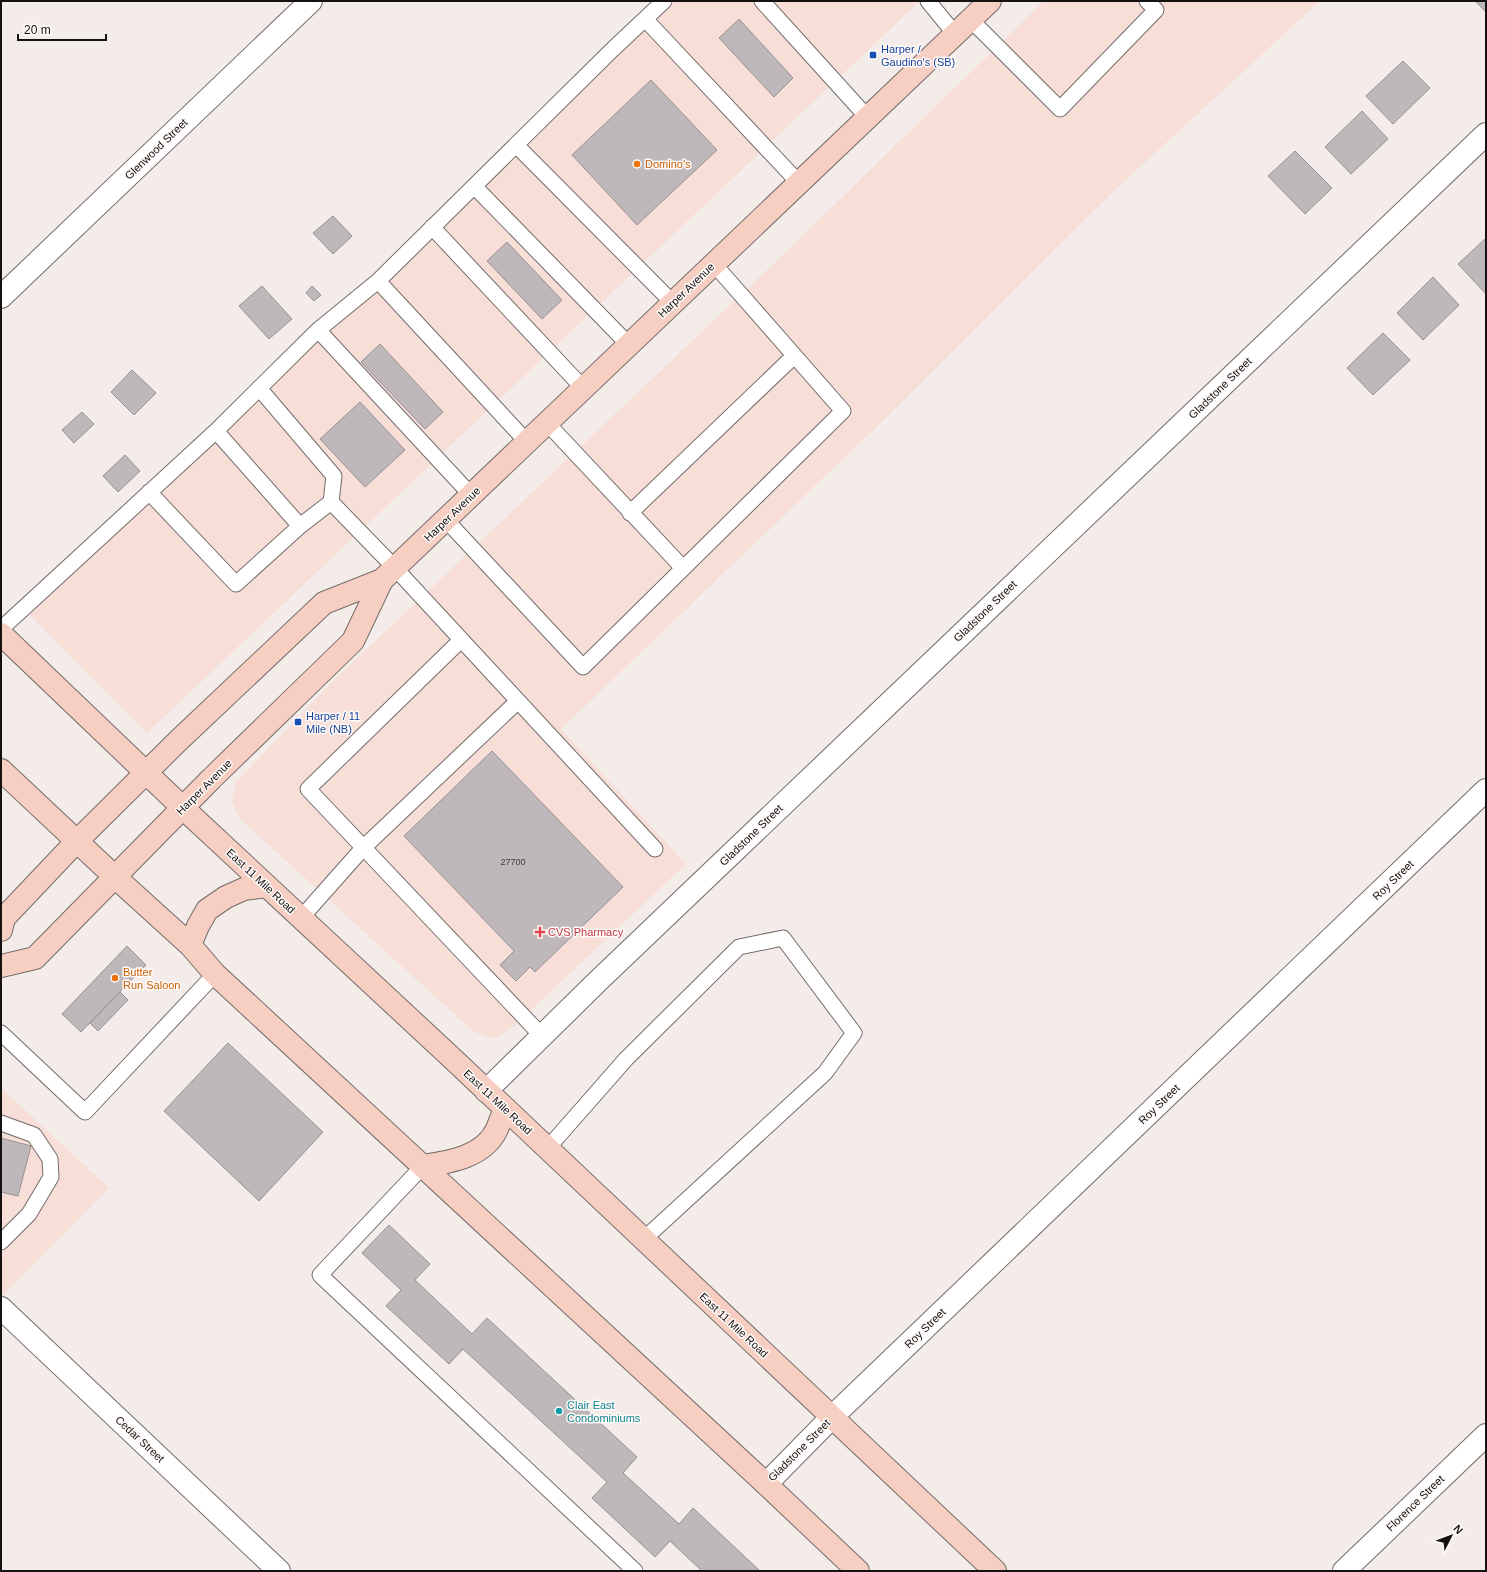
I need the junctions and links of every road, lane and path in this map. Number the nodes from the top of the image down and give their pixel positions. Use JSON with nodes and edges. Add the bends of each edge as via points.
{"nodes":[{"id":1,"x":311,"y":1,"type":"edge"},
{"id":2,"x":664,"y":1,"type":"edge"},
{"id":3,"x":762,"y":1,"type":"edge"},
{"id":4,"x":928,"y":1,"type":"edge"},
{"id":5,"x":990,"y":1,"type":"edge"},
{"id":6,"x":1147,"y":1,"type":"edge"},
{"id":7,"x":645,"y":19,"type":"junction"},
{"id":8,"x":963,"y":27,"type":"junction"},
{"id":9,"x":868,"y":118,"type":"junction"},
{"id":10,"x":1486,"y":134,"type":"edge"},
{"id":11,"x":516,"y":146,"type":"junction"},
{"id":12,"x":800,"y":183,"type":"junction"},
{"id":13,"x":474,"y":186,"type":"junction"},
{"id":14,"x":432,"y":227,"type":"junction"},
{"id":15,"x":714,"y":264,"type":"junction"},
{"id":16,"x":378,"y":281,"type":"junction"},
{"id":17,"x":1,"y":296,"type":"edge"},
{"id":18,"x":673,"y":303,"type":"junction"},
{"id":19,"x":318,"y":330,"type":"junction"},
{"id":20,"x":629,"y":345,"type":"junction"},
{"id":21,"x":794,"y":356,"type":"junction"},
{"id":22,"x":259,"y":388,"type":"junction"},
{"id":23,"x":583,"y":388,"type":"junction"},
{"id":24,"x":547,"y":423,"type":"junction"},
{"id":25,"x":216,"y":431,"type":"junction"},
{"id":26,"x":527,"y":442,"type":"junction"},
{"id":27,"x":149,"y":492,"type":"junction"},
{"id":28,"x":471,"y":495,"type":"junction"},
{"id":29,"x":331,"y":502,"type":"junction"},
{"id":30,"x":630,"y":513,"type":"junction"},
{"id":31,"x":446,"y":520,"type":"junction"},
{"id":32,"x":300,"y":526,"type":"junction"},
{"id":33,"x":683,"y":568,"type":"junction"},
{"id":34,"x":388,"y":574,"type":"junction"},
{"id":35,"x":1,"y":629,"type":"edge"},
{"id":36,"x":1,"y":634,"type":"edge"},
{"id":37,"x":461,"y":640,"type":"junction"},
{"id":38,"x":518,"y":701,"type":"junction"},
{"id":39,"x":1,"y":770,"type":"edge"},
{"id":40,"x":146,"y":773,"type":"junction"},
{"id":41,"x":1486,"y":790,"type":"edge"},
{"id":42,"x":183,"y":808,"type":"junction"},
{"id":43,"x":77,"y":841,"type":"junction"},
{"id":44,"x":364,"y":847,"type":"junction"},
{"id":45,"x":655,"y":849,"type":"dead end"},
{"id":46,"x":115,"y":877,"type":"junction"},
{"id":47,"x":266,"y":886,"type":"junction"},
{"id":48,"x":301,"y":918,"type":"junction"},
{"id":49,"x":1,"y":930,"type":"edge"},
{"id":50,"x":190,"y":945,"type":"junction"},
{"id":51,"x":1,"y":966,"type":"edge"},
{"id":52,"x":215,"y":974,"type":"junction"},
{"id":53,"x":1,"y":1033,"type":"edge"},
{"id":54,"x":542,"y":1036,"type":"junction"},
{"id":55,"x":486,"y":1091,"type":"junction"},
{"id":56,"x":505,"y":1109,"type":"junction"},
{"id":57,"x":1,"y":1123,"type":"edge"},
{"id":58,"x":547,"y":1148,"type":"junction"},
{"id":59,"x":423,"y":1166,"type":"junction"},
{"id":60,"x":644,"y":1239,"type":"junction"},
{"id":61,"x":1,"y":1242,"type":"edge"},
{"id":62,"x":1,"y":1308,"type":"edge"},
{"id":63,"x":832,"y":1417,"type":"junction"},
{"id":64,"x":1486,"y":1435,"type":"edge"},
{"id":65,"x":766,"y":1484,"type":"junction"},
{"id":66,"x":279,"y":1571,"type":"edge"},
{"id":67,"x":635,"y":1571,"type":"edge"},
{"id":68,"x":858,"y":1571,"type":"edge"},
{"id":69,"x":996,"y":1571,"type":"edge"},
{"id":70,"x":1344,"y":1571,"type":"edge"}],
"edges":[{"from":1,"to":17,"type":"street","name":"Glenwood Street"},
{"from":2,"to":7,"type":"lane"},
{"from":3,"to":9,"type":"lane"},
{"from":4,"to":8,"type":"lane"},
{"from":5,"to":8,"type":"main road","name":"Harper Avenue"},
{"from":6,"to":8,"type":"lane","via":[[1156,10],[1060,109]]},
{"from":7,"to":11,"type":"lane"},
{"from":7,"to":12,"type":"lane"},
{"from":8,"to":9,"type":"main road","name":"Harper Avenue"},
{"from":9,"to":12,"type":"main road","name":"Harper Avenue"},
{"from":10,"to":54,"type":"street","name":"Gladstone Street"},
{"from":11,"to":13,"type":"lane"},
{"from":11,"to":18,"type":"lane"},
{"from":12,"to":15,"type":"main road","name":"Harper Avenue"},
{"from":13,"to":14,"type":"lane"},
{"from":13,"to":20,"type":"lane"},
{"from":14,"to":16,"type":"lane"},
{"from":14,"to":23,"type":"lane"},
{"from":15,"to":18,"type":"main road","name":"Harper Avenue"},
{"from":15,"to":21,"type":"lane"},
{"from":16,"to":19,"type":"lane"},
{"from":16,"to":26,"type":"lane"},
{"from":18,"to":20,"type":"main road","name":"Harper Avenue"},
{"from":19,"to":22,"type":"lane"},
{"from":19,"to":28,"type":"lane"},
{"from":20,"to":23,"type":"main road","name":"Harper Avenue"},
{"from":21,"to":30,"type":"lane"},
{"from":21,"to":33,"type":"lane","via":[[843,411]]},
{"from":22,"to":25,"type":"lane"},
{"from":22,"to":29,"type":"lane","via":[[334,476]]},
{"from":23,"to":24,"type":"main road","name":"Harper Avenue"},
{"from":24,"to":26,"type":"main road","name":"Harper Avenue"},
{"from":24,"to":30,"type":"lane"},
{"from":25,"to":27,"type":"lane"},
{"from":25,"to":32,"type":"lane"},
{"from":26,"to":28,"type":"main road","name":"Harper Avenue"},
{"from":27,"to":32,"type":"lane","via":[[236,584]]},
{"from":27,"to":35,"type":"lane"},
{"from":28,"to":31,"type":"main road","name":"Harper Avenue"},
{"from":29,"to":32,"type":"lane"},
{"from":29,"to":34,"type":"lane"},
{"from":30,"to":33,"type":"lane"},
{"from":31,"to":33,"type":"lane","via":[[583,666]]},
{"from":31,"to":34,"type":"main road","name":"Harper Avenue"},
{"from":34,"to":37,"type":"lane"},
{"from":34,"to":40,"type":"main road","name":"Harper Avenue","via":[[324,603]]},
{"from":34,"to":42,"type":"main road","name":"Harper Avenue","via":[[353,640]]},
{"from":36,"to":40,"type":"main road","name":"East 11 Mile Road"},
{"from":37,"to":38,"type":"lane"},
{"from":37,"to":44,"type":"lane","via":[[308,789]]},
{"from":38,"to":44,"type":"lane"},
{"from":38,"to":45,"type":"lane"},
{"from":39,"to":43,"type":"main road"},
{"from":40,"to":42,"type":"main road","name":"East 11 Mile Road"},
{"from":40,"to":43,"type":"main road","name":"Harper Avenue"},
{"from":41,"to":63,"type":"street","name":"Roy Street"},
{"from":42,"to":46,"type":"main road","name":"Harper Avenue"},
{"from":42,"to":47,"type":"main road","name":"East 11 Mile Road"},
{"from":43,"to":46,"type":"main road"},
{"from":43,"to":49,"type":"main road","name":"Harper Avenue","via":[[4,918]]},
{"from":44,"to":48,"type":"lane"},
{"from":44,"to":54,"type":"lane"},
{"from":46,"to":50,"type":"main road"},
{"from":46,"to":51,"type":"main road","name":"Harper Avenue","via":[[35,958]]},
{"from":47,"to":48,"type":"main road","name":"East 11 Mile Road"},
{"from":47,"to":50,"type":"main road","via":[[244,889],[207,910]]},
{"from":48,"to":55,"type":"main road","name":"East 11 Mile Road"},
{"from":50,"to":52,"type":"main road"},
{"from":52,"to":53,"type":"lane","via":[[85,1112]]},
{"from":52,"to":59,"type":"main road"},
{"from":54,"to":55,"type":"street","name":"Gladstone Street"},
{"from":55,"to":56,"type":"main road","name":"East 11 Mile Road"},
{"from":56,"to":58,"type":"main road","name":"East 11 Mile Road"},
{"from":56,"to":59,"type":"main road","via":[[496,1130],[485,1144],[467,1156],[446,1163]]},
{"from":57,"to":61,"type":"lane","via":[[34,1135],[50,1159],[51,1177],[28,1214]]},
{"from":58,"to":60,"type":"main road","name":"East 11 Mile Road"},
{"from":58,"to":60,"type":"lane","via":[[626,1059],[739,947],[783,938],[854,1033],[825,1073]]},
{"from":59,"to":65,"type":"main road"},
{"from":59,"to":67,"type":"lane","via":[[320,1275]]},
{"from":60,"to":63,"type":"main road","name":"East 11 Mile Road"},
{"from":62,"to":66,"type":"street","name":"Cedar Street"},
{"from":63,"to":65,"type":"street","name":"Gladstone Street"},
{"from":63,"to":69,"type":"main road","name":"East 11 Mile Road"},
{"from":64,"to":70,"type":"street","name":"Florence Street"},
{"from":65,"to":68,"type":"main road"}]}
